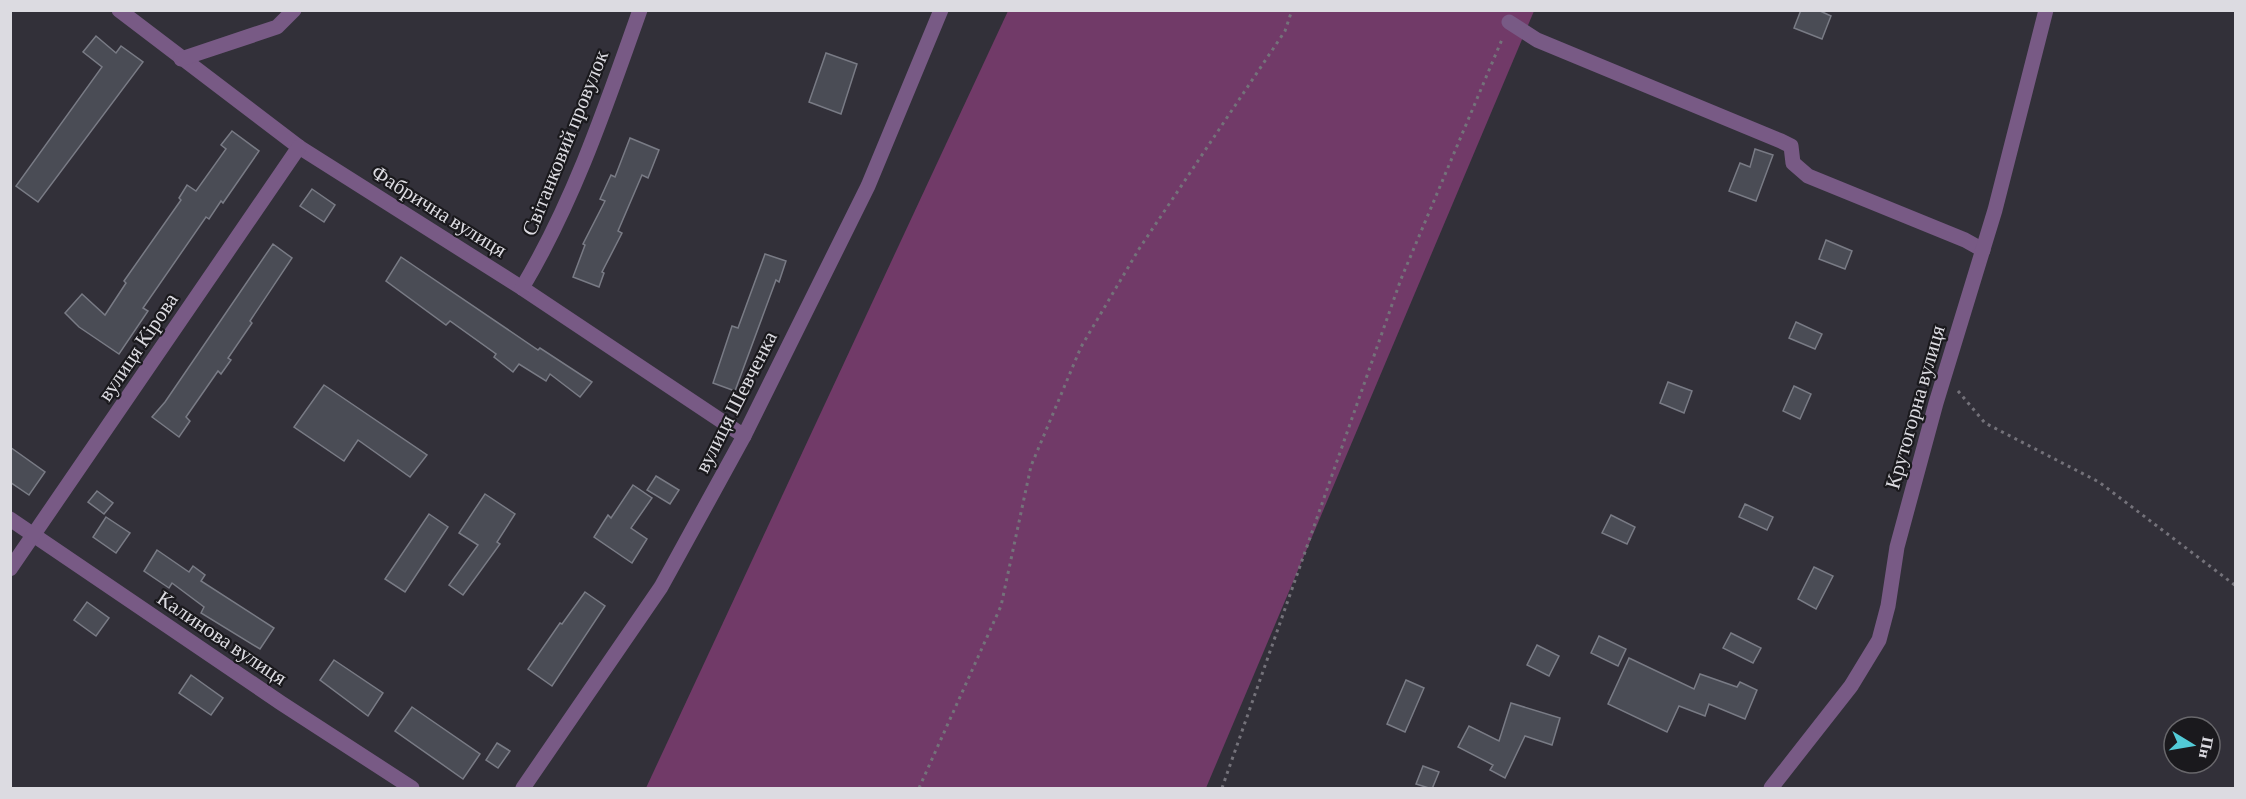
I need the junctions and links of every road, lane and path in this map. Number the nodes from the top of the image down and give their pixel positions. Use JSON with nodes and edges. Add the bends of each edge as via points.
{"nodes":[{"id":1,"x":119,"y":10,"type":"edge"},
{"id":2,"x":294,"y":10,"type":"edge"},
{"id":3,"x":640,"y":10,"type":"edge"},
{"id":4,"x":941,"y":10,"type":"edge"},
{"id":5,"x":1292,"y":10,"type":"edge"},
{"id":6,"x":2046,"y":10,"type":"edge"},
{"id":7,"x":1509,"y":22,"type":"joint"},
{"id":8,"x":181,"y":59,"type":"junction"},
{"id":9,"x":299,"y":147,"type":"junction"},
{"id":10,"x":1983,"y":250,"type":"junction"},
{"id":11,"x":522,"y":288,"type":"junction"},
{"id":12,"x":1945,"y":376,"type":"junction"},
{"id":13,"x":744,"y":436,"type":"junction"},
{"id":14,"x":10,"y":519,"type":"edge"},
{"id":15,"x":36,"y":536,"type":"junction"},
{"id":16,"x":10,"y":569,"type":"edge"},
{"id":17,"x":2235,"y":586,"type":"edge"},
{"id":18,"x":411,"y":789,"type":"edge"},
{"id":19,"x":523,"y":789,"type":"edge"},
{"id":20,"x":919,"y":789,"type":"edge"},
{"id":21,"x":1222,"y":789,"type":"edge"},
{"id":22,"x":1771,"y":789,"type":"edge"}],
"edges":[{"from":1,"to":8,"type":"street","name":"Фабрична вулиця"},
{"from":2,"to":8,"type":"street","via":[[277,27]]},
{"from":3,"to":11,"type":"street","name":"Світанковий провулок","via":[[602,118],[552,238]]},
{"from":4,"to":13,"type":"street","name":"вулиця Шевченка","via":[[868,186]]},
{"from":5,"to":20,"type":"path","via":[[1285,31],[1139,249],[1081,348],[1031,466],[1001,606]]},
{"from":6,"to":10,"type":"street","name":"Крутогорна вулиця"},
{"from":7,"to":10,"type":"street","via":[[1537,40],[1781,141],[1791,146],[1793,163],[1808,176]]},
{"from":7,"to":21,"type":"path","via":[[1401,279]]},
{"from":8,"to":9,"type":"street","name":"Фабрична вулиця"},
{"from":9,"to":11,"type":"street","name":"Фабрична вулиця"},
{"from":9,"to":15,"type":"street","name":"вулиця Кірова"},
{"from":10,"to":12,"type":"street","name":"Крутогорна вулиця"},
{"from":11,"to":13,"type":"street","name":"Фабрична вулиця"},
{"from":12,"to":17,"type":"path","via":[[1985,423],[2099,482]]},
{"from":12,"to":22,"type":"street","name":"Крутогорна вулиця","via":[[1897,547],[1879,640],[1851,686]]},
{"from":13,"to":19,"type":"street","name":"вулиця Шевченка","via":[[661,587]]},
{"from":14,"to":15,"type":"street","name":"Калинова вулиця"},
{"from":15,"to":16,"type":"street","name":"вулиця Кірова"},
{"from":15,"to":18,"type":"street","name":"Калинова вулиця"}]}
